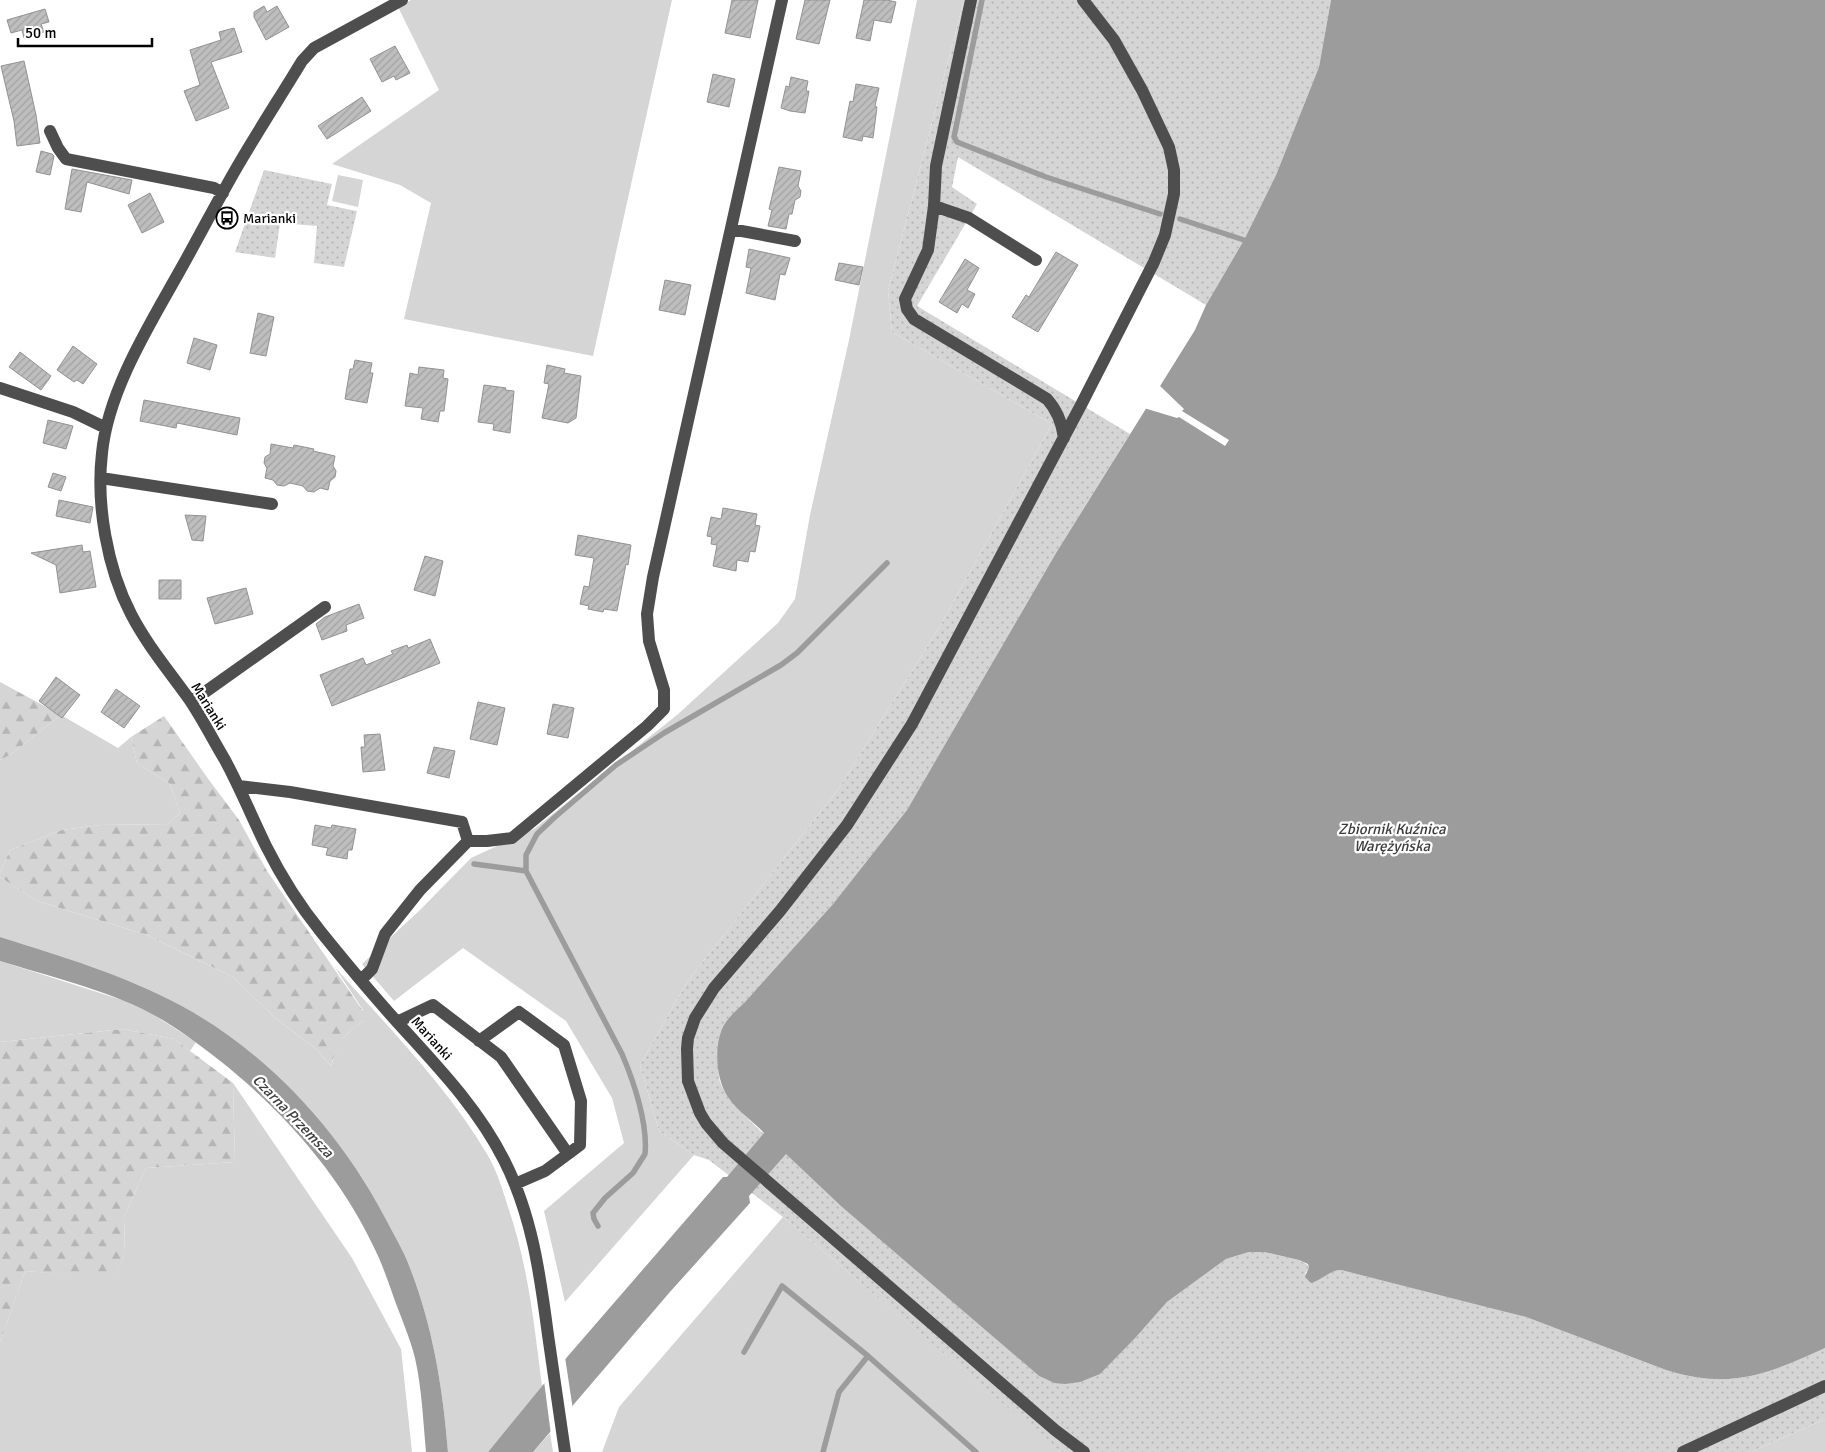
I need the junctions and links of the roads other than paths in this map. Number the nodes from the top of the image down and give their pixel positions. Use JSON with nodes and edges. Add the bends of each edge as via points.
{"nodes":[{"id":1,"x":402,"y":0,"type":"edge"},
{"id":2,"x":782,"y":0,"type":"edge"},
{"id":3,"x":971,"y":0,"type":"edge"},
{"id":4,"x":1083,"y":0,"type":"edge"},
{"id":5,"x":50,"y":131,"type":"dead end"},
{"id":6,"x":223,"y":193,"type":"junction"},
{"id":7,"x":934,"y":206,"type":"junction"},
{"id":8,"x":731,"y":229,"type":"junction"},
{"id":9,"x":795,"y":240,"type":"dead end"},
{"id":10,"x":1036,"y":260,"type":"dead end"},
{"id":11,"x":0,"y":388,"type":"edge"},
{"id":12,"x":106,"y":428,"type":"junction"},
{"id":13,"x":1064,"y":438,"type":"junction"},
{"id":14,"x":101,"y":478,"type":"junction"},
{"id":15,"x":272,"y":504,"type":"dead end"},
{"id":16,"x":325,"y":608,"type":"dead end"},
{"id":17,"x":191,"y":702,"type":"junction"},
{"id":18,"x":239,"y":786,"type":"junction"},
{"id":19,"x":468,"y":841,"type":"junction"},
{"id":20,"x":361,"y":980,"type":"junction"},
{"id":21,"x":397,"y":1022,"type":"junction"},
{"id":22,"x":479,"y":1041,"type":"junction"},
{"id":23,"x":568,"y":1154,"type":"junction"},
{"id":24,"x":515,"y":1184,"type":"junction"},
{"id":25,"x":1825,"y":1386,"type":"edge"},
{"id":26,"x":565,"y":1452,"type":"edge"},
{"id":27,"x":1084,"y":1452,"type":"edge"},
{"id":28,"x":1683,"y":1452,"type":"edge"}],
"edges":[{"from":1,"to":6,"type":"street","name":"Marianki","via":[[314,48],[302,61]]},
{"from":2,"to":8,"type":"street"},
{"from":3,"to":7,"type":"street","via":[[936,166]]},
{"from":4,"to":13,"type":"street","via":[[1114,40],[1169,147],[1174,170],[1174,194],[1165,235],[1154,262]]},
{"from":5,"to":6,"type":"street","via":[[66,158],[214,188]]},
{"from":6,"to":12,"type":"street","name":"Marianki","via":[[149,325],[120,386]]},
{"from":7,"to":10,"type":"street","via":[[969,218]]},
{"from":7,"to":13,"type":"street","via":[[928,250],[907,292],[907,309],[914,319],[1047,399],[1056,412]]},
{"from":8,"to":9,"type":"street"},
{"from":8,"to":19,"type":"street","via":[[647,614],[649,641],[664,690],[664,709],[512,838]]},
{"from":11,"to":12,"type":"street","via":[[72,412]]},
{"from":12,"to":14,"type":"street","name":"Marianki"},
{"from":13,"to":27,"type":"street","via":[[921,707],[869,794],[813,870],[711,993],[695,1018],[688,1038],[687,1071],[691,1092],[706,1123],[732,1152]]},
{"from":14,"to":15,"type":"street"},
{"from":14,"to":17,"type":"street","name":"Marianki","via":[[106,538],[119,588],[148,642]]},
{"from":16,"to":17,"type":"street"},
{"from":17,"to":18,"type":"street","name":"Marianki"},
{"from":18,"to":19,"type":"street","via":[[462,822]]},
{"from":18,"to":20,"type":"street","name":"Marianki","via":[[268,850],[296,897]]},
{"from":19,"to":20,"type":"street","via":[[420,890],[385,934],[372,969]]},
{"from":20,"to":21,"type":"street","name":"Marianki"},
{"from":21,"to":22,"type":"street","via":[[434,1005]]},
{"from":21,"to":24,"type":"street","name":"Marianki","via":[[474,1111],[496,1145]]},
{"from":22,"to":23,"type":"street","via":[[501,1057]]},
{"from":22,"to":23,"type":"street","via":[[519,1012],[564,1045],[581,1101],[580,1145]]},
{"from":23,"to":24,"type":"street","via":[[545,1171]]},
{"from":24,"to":26,"type":"street","name":"Marianki","via":[[538,1258]]},
{"from":25,"to":28,"type":"street"}]}
